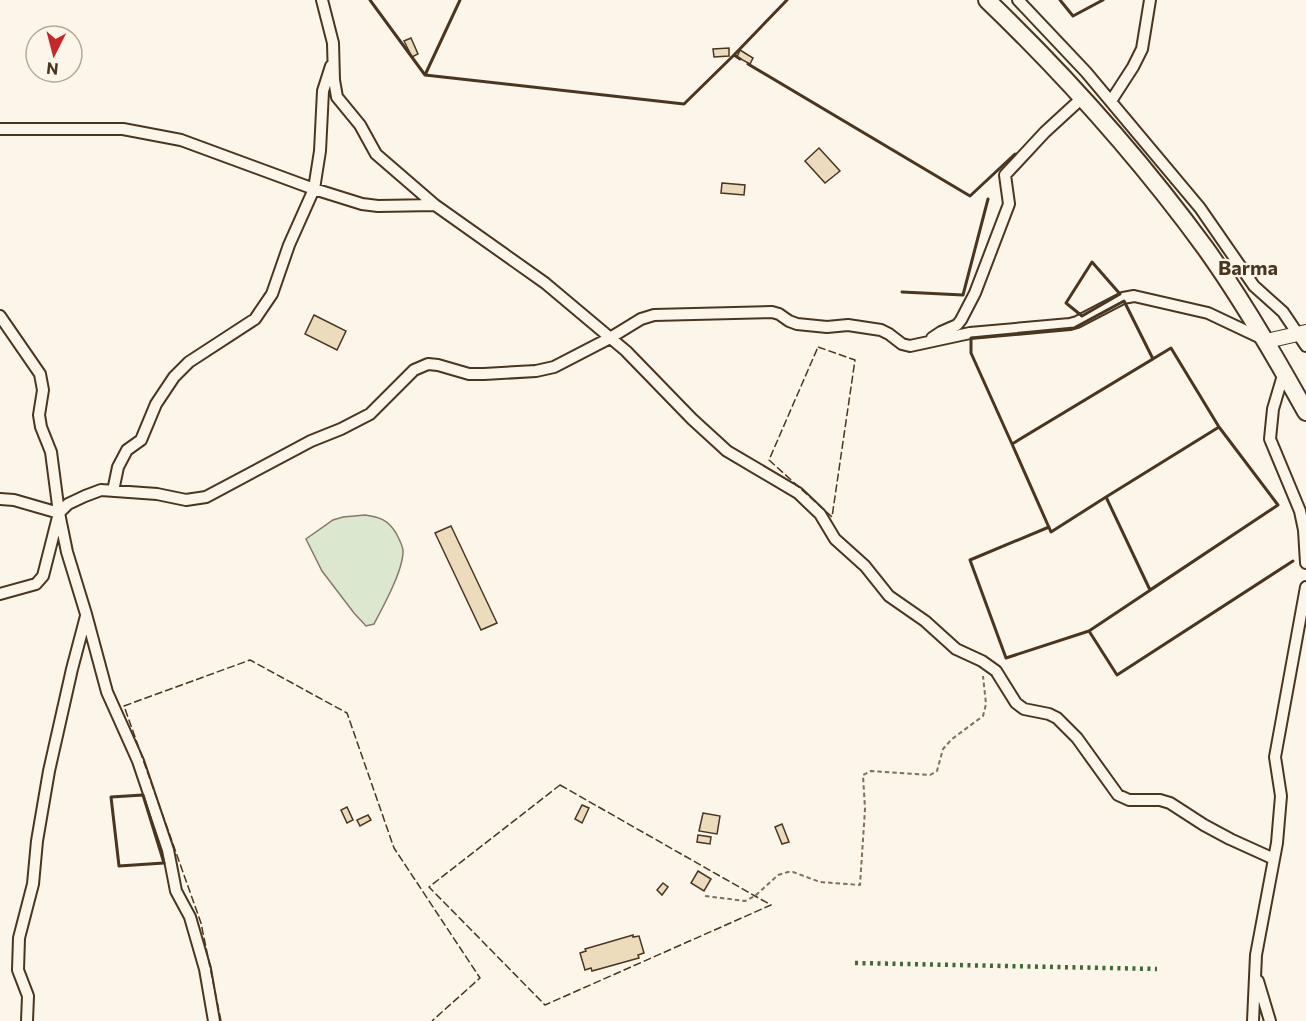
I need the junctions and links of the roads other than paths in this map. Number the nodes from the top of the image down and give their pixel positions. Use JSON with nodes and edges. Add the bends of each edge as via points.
{"nodes":[{"id":1,"x":322,"y":0,"type":"edge"},
{"id":2,"x":987,"y":0,"type":"edge"},
{"id":3,"x":1018,"y":0,"type":"edge"},
{"id":4,"x":1150,"y":0,"type":"edge"},
{"id":5,"x":334,"y":57,"type":"junction"},
{"id":6,"x":1082,"y":98,"type":"junction"},
{"id":7,"x":1110,"y":101,"type":"junction"},
{"id":8,"x":0,"y":129,"type":"edge"},
{"id":9,"x":314,"y":189,"type":"junction"},
{"id":10,"x":435,"y":205,"type":"junction"},
{"id":11,"x":0,"y":316,"type":"edge"},
{"id":12,"x":1302,"y":333,"type":"edge"},
{"id":13,"x":610,"y":338,"type":"junction"},
{"id":14,"x":1267,"y":341,"type":"junction"},
{"id":15,"x":927,"y":342,"type":"junction"},
{"id":16,"x":1306,"y":346,"type":"edge"},
{"id":17,"x":1284,"y":372,"type":"junction"},
{"id":18,"x":1306,"y":412,"type":"edge"},
{"id":19,"x":112,"y":491,"type":"junction"},
{"id":20,"x":0,"y":499,"type":"edge"},
{"id":21,"x":59,"y":513,"type":"junction"},
{"id":22,"x":1306,"y":562,"type":"edge"},
{"id":23,"x":1306,"y":587,"type":"edge"},
{"id":24,"x":0,"y":594,"type":"edge"},
{"id":25,"x":86,"y":614,"type":"junction"},
{"id":26,"x":1274,"y":858,"type":"junction"},
{"id":27,"x":1255,"y":973,"type":"junction"},
{"id":28,"x":27,"y":1021,"type":"edge"},
{"id":29,"x":214,"y":1021,"type":"edge"},
{"id":30,"x":1253,"y":1021,"type":"edge"},
{"id":31,"x":1270,"y":1021,"type":"edge"}],
"edges":[{"from":1,"to":5,"type":"street"},
{"from":2,"to":6,"type":"main road"},
{"from":3,"to":7,"type":"street"},
{"from":4,"to":7,"type":"street","via":[[1142,49]]},
{"from":5,"to":9,"type":"street","via":[[323,92]]},
{"from":5,"to":10,"type":"street","via":[[338,97],[376,154]]},
{"from":6,"to":14,"type":"main road","via":[[1206,250]]},
{"from":6,"to":15,"type":"street","via":[[1005,175],[1009,204],[975,293],[957,325]]},
{"from":7,"to":12,"type":"street","via":[[1200,208],[1254,286]]},
{"from":8,"to":9,"type":"street","via":[[123,129],[181,140]]},
{"from":9,"to":10,"type":"street","via":[[362,204]]},
{"from":9,"to":19,"type":"street","via":[[264,307],[255,319],[189,362],[174,377],[156,404],[141,440],[127,450]]},
{"from":10,"to":13,"type":"street","via":[[545,283]]},
{"from":11,"to":21,"type":"street","via":[[40,374],[43,390],[39,415],[51,452]]},
{"from":12,"to":14,"type":"street"},
{"from":12,"to":16,"type":"street"},
{"from":13,"to":15,"type":"street","via":[[654,315],[772,312],[797,324],[881,330],[910,346]]},
{"from":13,"to":19,"type":"street","via":[[554,367],[536,371],[469,374],[428,364],[414,370],[370,414],[206,497],[186,500]]},
{"from":13,"to":26,"type":"street","via":[[727,451],[798,494],[820,514],[836,539],[889,596],[956,649],[996,672],[1024,709],[1058,718],[1118,795],[1129,800],[1170,803],[1230,839]]},
{"from":14,"to":15,"type":"street","via":[[1208,313],[1134,296],[1070,324],[970,333]]},
{"from":14,"to":17,"type":"main road"},
{"from":17,"to":18,"type":"main road"},
{"from":17,"to":22,"type":"street","via":[[1273,409],[1270,439],[1300,511]]},
{"from":19,"to":21,"type":"street","via":[[85,496]]},
{"from":20,"to":21,"type":"street"},
{"from":21,"to":24,"type":"street","via":[[43,576],[36,584]]},
{"from":21,"to":25,"type":"street"},
{"from":23,"to":26,"type":"street","via":[[1275,758],[1281,796]]},
{"from":25,"to":28,"type":"street","via":[[49,771],[33,885],[19,938],[18,970],[28,996]]},
{"from":25,"to":29,"type":"street","via":[[107,692],[138,761],[168,850],[176,891],[190,917]]},
{"from":26,"to":27,"type":"street"},
{"from":27,"to":30,"type":"street"},
{"from":27,"to":31,"type":"street"}]}
